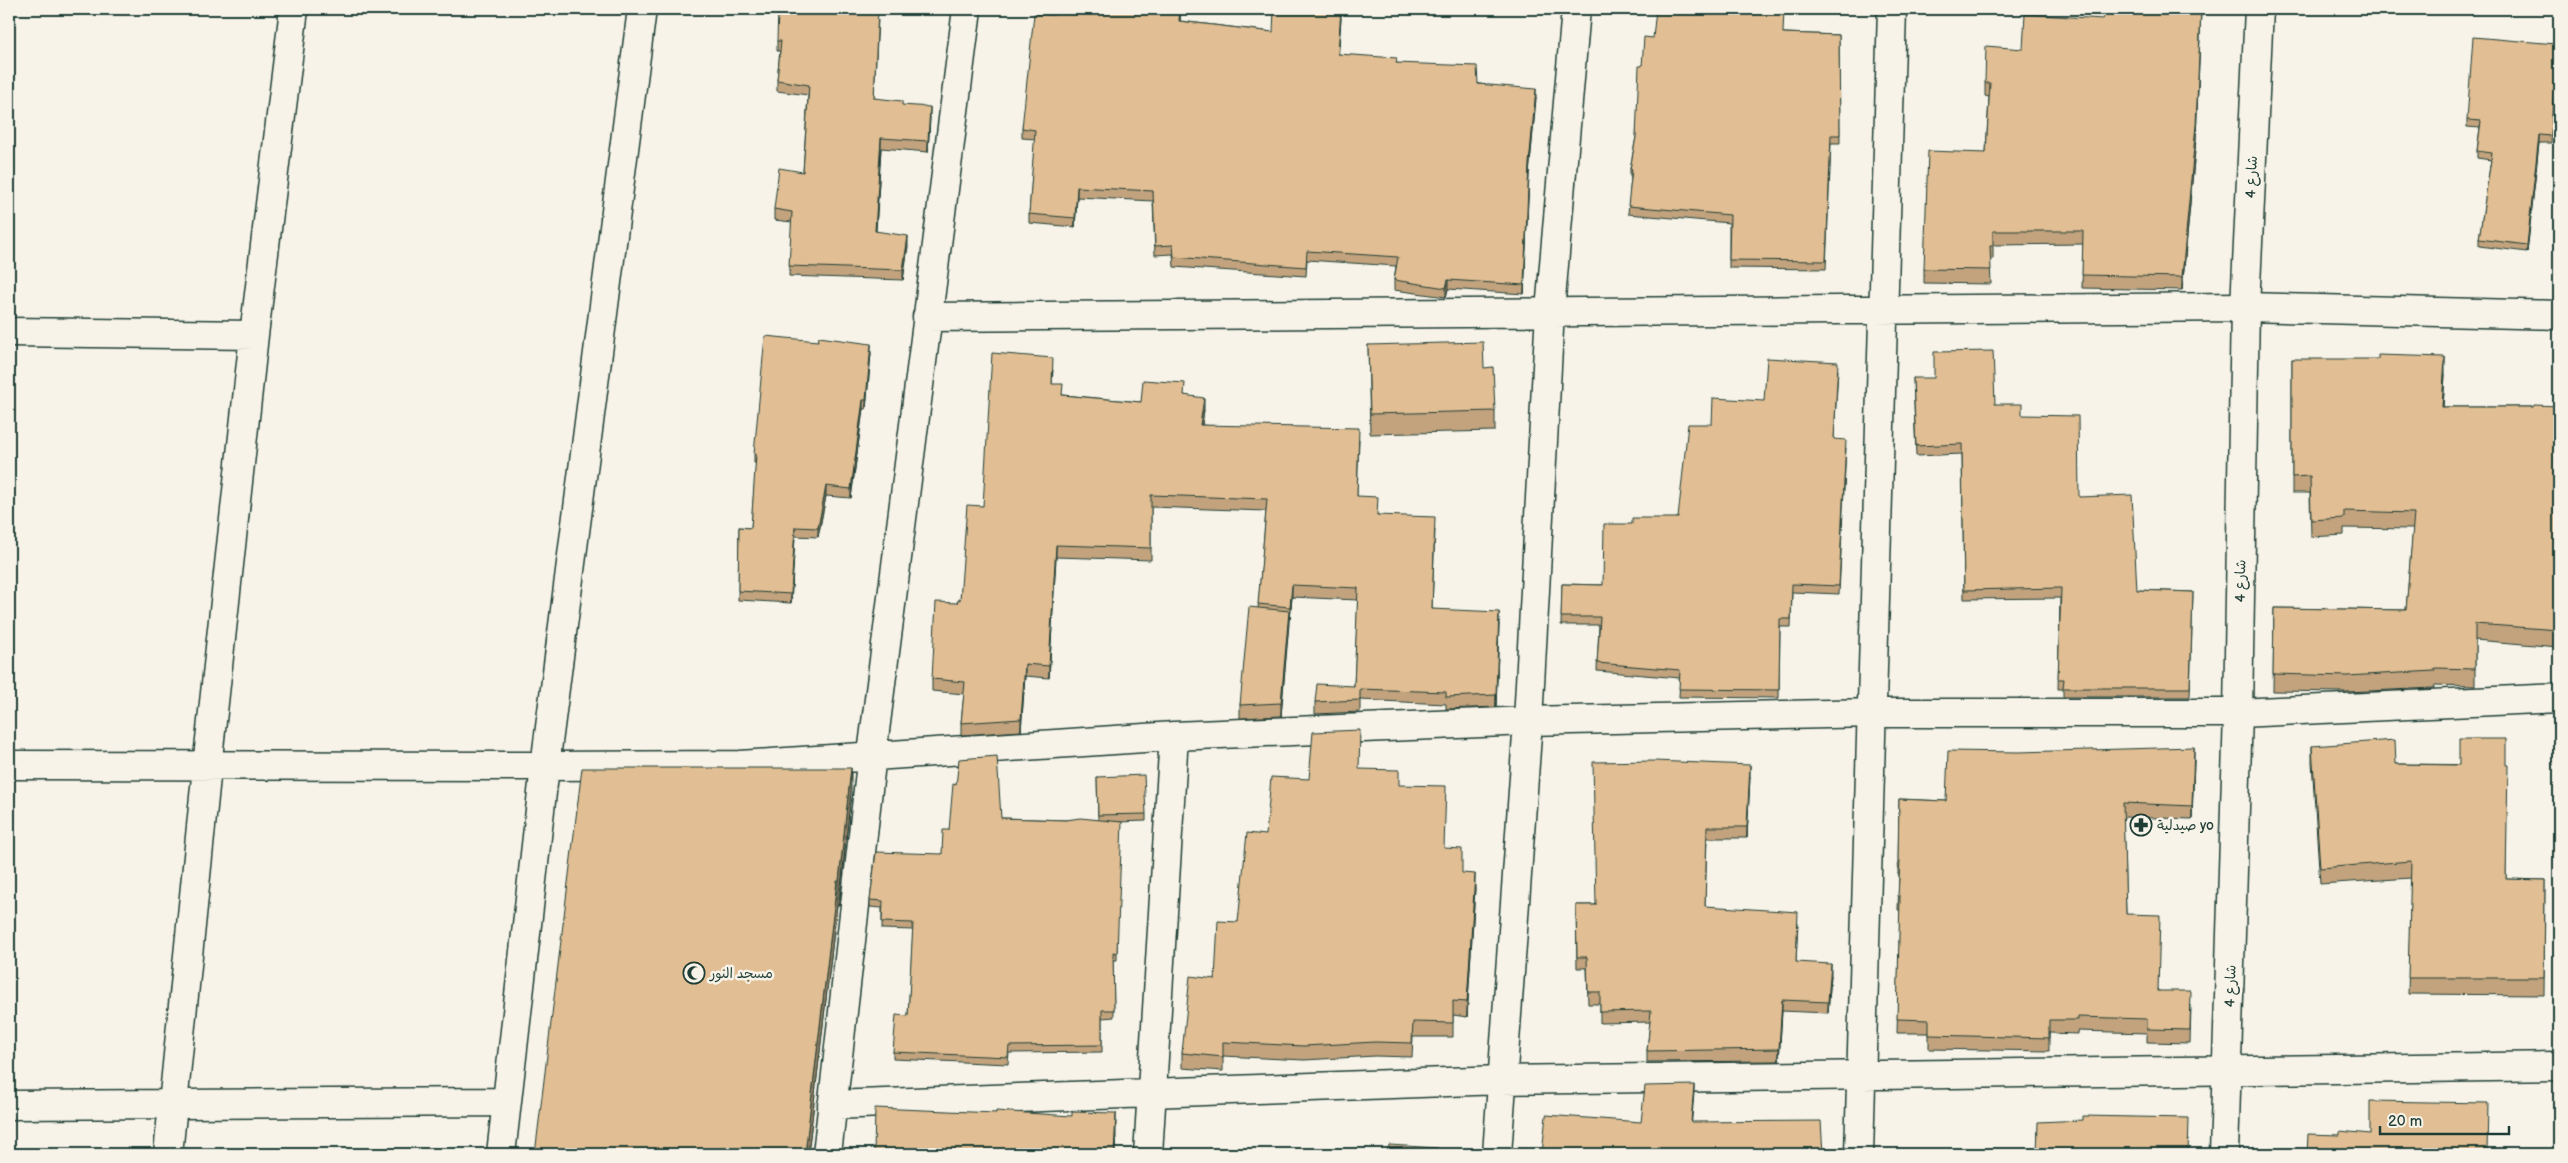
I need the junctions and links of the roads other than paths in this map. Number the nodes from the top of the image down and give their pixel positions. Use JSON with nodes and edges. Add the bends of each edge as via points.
{"nodes":[{"id":1,"x":294,"y":9,"type":"edge"},
{"id":2,"x":642,"y":9,"type":"edge"},
{"id":3,"x":967,"y":9,"type":"edge"},
{"id":4,"x":1576,"y":9,"type":"edge"},
{"id":5,"x":1892,"y":9,"type":"edge"},
{"id":6,"x":2259,"y":9,"type":"edge"},
{"id":7,"x":2245,"y":307,"type":"junction"},
{"id":8,"x":1550,"y":311,"type":"junction"},
{"id":9,"x":1884,"y":311,"type":"junction"},
{"id":10,"x":2559,"y":315,"type":"edge"},
{"id":11,"x":927,"y":317,"type":"junction"},
{"id":12,"x":9,"y":332,"type":"edge"},
{"id":13,"x":254,"y":335,"type":"junction"},
{"id":14,"x":2559,"y":698,"type":"edge"},
{"id":15,"x":2238,"y":713,"type":"junction"},
{"id":16,"x":1873,"y":714,"type":"junction"},
{"id":17,"x":1528,"y":721,"type":"junction"},
{"id":18,"x":1174,"y":736,"type":"junction"},
{"id":19,"x":872,"y":754,"type":"junction"},
{"id":20,"x":9,"y":765,"type":"edge"},
{"id":21,"x":545,"y":766,"type":"junction"},
{"id":22,"x":207,"y":767,"type":"junction"},
{"id":23,"x":2559,"y":1066,"type":"edge"},
{"id":24,"x":2227,"y":1069,"type":"junction"},
{"id":25,"x":1861,"y":1076,"type":"junction"},
{"id":26,"x":1501,"y":1080,"type":"junction"},
{"id":27,"x":1153,"y":1092,"type":"junction"},
{"id":28,"x":506,"y":1102,"type":"junction"},
{"id":29,"x":9,"y":1105,"type":"edge"},
{"id":30,"x":174,"y":1105,"type":"junction"},
{"id":31,"x":832,"y":1105,"type":"junction"},
{"id":32,"x":168,"y":1154,"type":"edge"},
{"id":33,"x":501,"y":1154,"type":"edge"},
{"id":34,"x":827,"y":1154,"type":"edge"},
{"id":35,"x":1148,"y":1154,"type":"edge"},
{"id":36,"x":1497,"y":1154,"type":"edge"},
{"id":37,"x":1859,"y":1154,"type":"edge"},
{"id":38,"x":2224,"y":1154,"type":"edge"}],
"edges":[{"from":1,"to":13,"type":"street"},
{"from":2,"to":21,"type":"street"},
{"from":3,"to":11,"type":"street"},
{"from":4,"to":8,"type":"street"},
{"from":5,"to":9,"type":"street"},
{"from":6,"to":7,"type":"street","name":"شارع 4"},
{"from":7,"to":9,"type":"street"},
{"from":7,"to":10,"type":"street"},
{"from":7,"to":15,"type":"street","name":"شارع 4"},
{"from":8,"to":9,"type":"street"},
{"from":8,"to":11,"type":"street"},
{"from":8,"to":17,"type":"street"},
{"from":9,"to":16,"type":"street"},
{"from":11,"to":19,"type":"street"},
{"from":12,"to":13,"type":"street"},
{"from":13,"to":22,"type":"street"},
{"from":14,"to":15,"type":"street"},
{"from":15,"to":16,"type":"street"},
{"from":15,"to":24,"type":"street","name":"شارع 4"},
{"from":16,"to":17,"type":"street"},
{"from":16,"to":25,"type":"street"},
{"from":17,"to":18,"type":"street"},
{"from":17,"to":26,"type":"street"},
{"from":18,"to":19,"type":"street"},
{"from":18,"to":27,"type":"street"},
{"from":19,"to":21,"type":"street","via":[[740,764]]},
{"from":19,"to":31,"type":"street"},
{"from":20,"to":22,"type":"street"},
{"from":21,"to":22,"type":"street"},
{"from":21,"to":28,"type":"street"},
{"from":22,"to":30,"type":"street"},
{"from":23,"to":24,"type":"street"},
{"from":24,"to":25,"type":"street"},
{"from":24,"to":38,"type":"street","name":"شارع 4"},
{"from":25,"to":26,"type":"street"},
{"from":25,"to":37,"type":"street"},
{"from":26,"to":27,"type":"street"},
{"from":26,"to":36,"type":"street"},
{"from":27,"to":31,"type":"street"},
{"from":27,"to":35,"type":"street"},
{"from":28,"to":30,"type":"street"},
{"from":28,"to":33,"type":"street"},
{"from":29,"to":30,"type":"street"},
{"from":30,"to":32,"type":"street"},
{"from":31,"to":34,"type":"street"}]}
